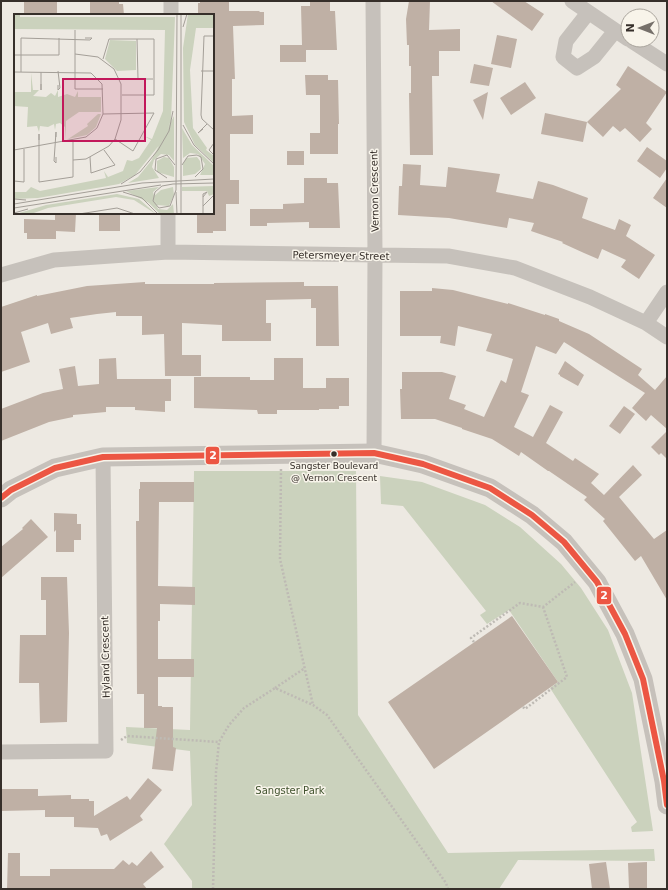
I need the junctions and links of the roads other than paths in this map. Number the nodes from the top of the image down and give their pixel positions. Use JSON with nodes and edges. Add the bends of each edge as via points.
{"nodes":[{"id":1,"x":171,"y":1,"type":"edge"},
{"id":2,"x":373,"y":1,"type":"edge"},
{"id":3,"x":572,"y":1,"type":"edge"},
{"id":4,"x":588,"y":12,"type":"junction"},
{"id":5,"x":171,"y":14,"type":"edge"},
{"id":6,"x":620,"y":34,"type":"edge"},
{"id":7,"x":620,"y":40,"type":"edge"},
{"id":8,"x":642,"y":48,"type":"edge"},
{"id":9,"x":667,"y":64,"type":"edge"},
{"id":10,"x":168,"y":214,"type":"edge"},
{"id":11,"x":168,"y":252,"type":"junction"},
{"id":12,"x":375,"y":255,"type":"junction"},
{"id":13,"x":1,"y":275,"type":"edge"},
{"id":14,"x":667,"y":292,"type":"edge"},
{"id":15,"x":646,"y":323,"type":"junction"},
{"id":16,"x":667,"y":337,"type":"edge"},
{"id":17,"x":374,"y":453,"type":"junction"},
{"id":18,"x":103,"y":457,"type":"junction"},
{"id":19,"x":1,"y":498,"type":"edge"},
{"id":20,"x":1,"y":752,"type":"edge"},
{"id":21,"x":665,"y":781,"type":"edge"},
{"id":22,"x":667,"y":805,"type":"edge"}],
"edges":[{"from":1,"to":5,"type":"street"},
{"from":2,"to":12,"type":"street","name":"Vernon Crescent"},
{"from":3,"to":4,"type":"street"},
{"from":4,"to":6,"type":"street"},
{"from":4,"to":7,"type":"street","via":[[566,41],[563,58],[577,68]]},
{"from":8,"to":9,"type":"street"},
{"from":10,"to":11,"type":"street"},
{"from":11,"to":12,"type":"street","name":"Petersmeyer Street"},
{"from":11,"to":13,"type":"street","name":"Petersmeyer Street","via":[[54,260]]},
{"from":12,"to":15,"type":"street","name":"Petersmeyer Street","via":[[448,256],[515,268],[590,297]]},
{"from":12,"to":17,"type":"street","name":"Vernon Crescent"},
{"from":14,"to":15,"type":"street"},
{"from":15,"to":16,"type":"street","name":"Petersmeyer Street"},
{"from":17,"to":18,"type":"street"},
{"from":17,"to":21,"type":"street","via":[[423,464],[490,488],[532,515],[564,542],[597,582],[625,634],[643,679]]},
{"from":18,"to":19,"type":"street","via":[[55,468],[11,490]]},
{"from":18,"to":20,"type":"street","name":"Hyland Crescent","via":[[106,751]]},
{"from":21,"to":22,"type":"street"}]}
